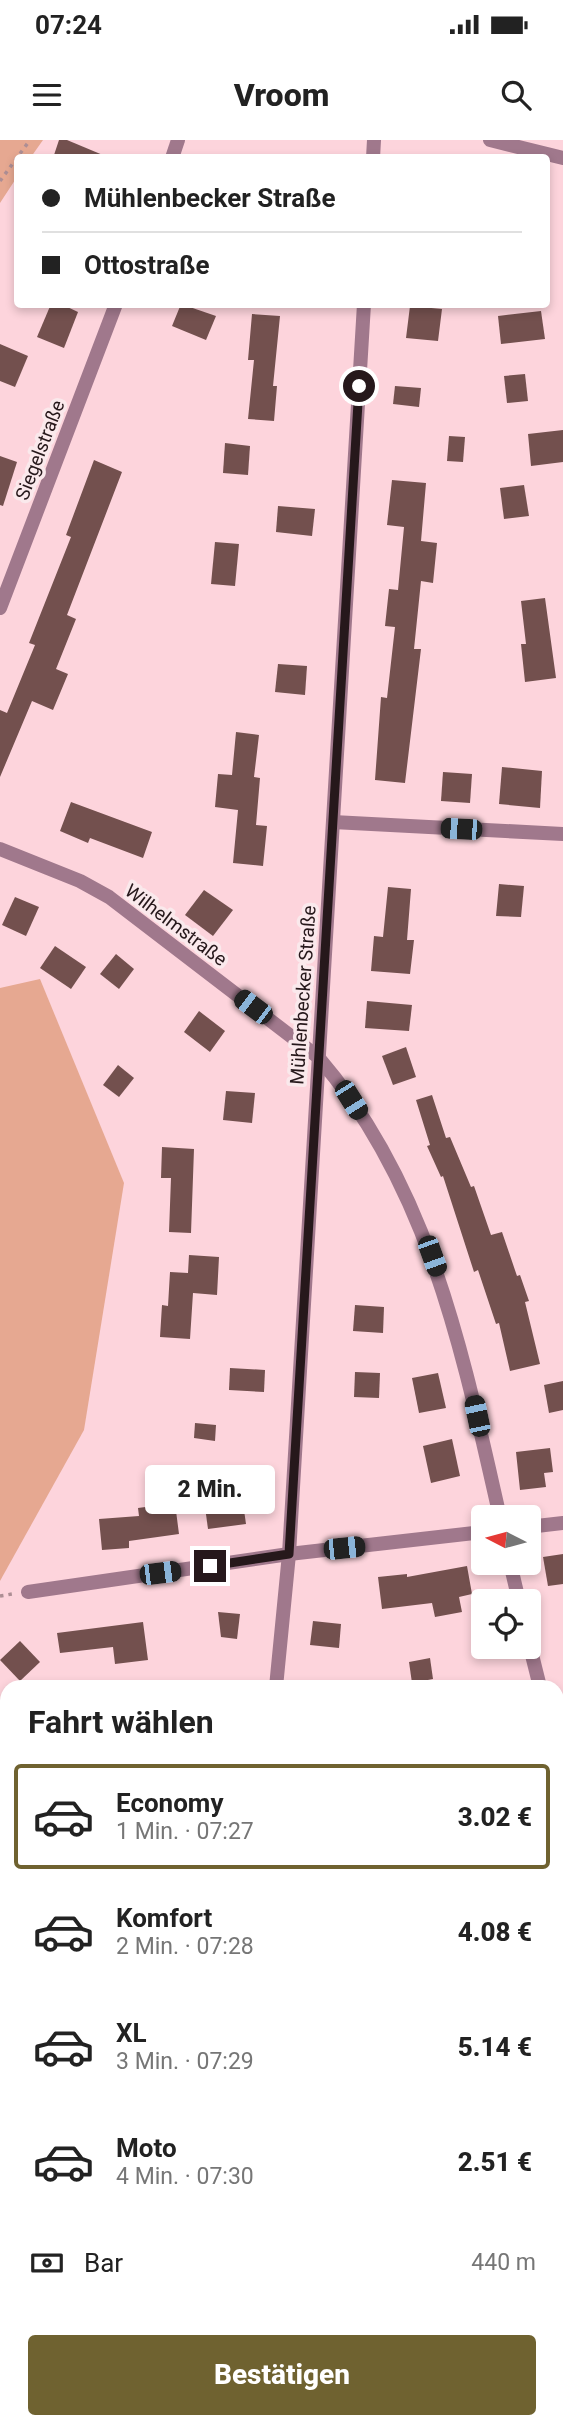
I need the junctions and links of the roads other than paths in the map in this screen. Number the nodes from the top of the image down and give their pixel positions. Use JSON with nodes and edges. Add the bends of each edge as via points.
{"nodes":[{"id":1,"x":490,"y":140,"type":"edge"},
{"id":2,"x":547,"y":154,"type":"edge"},
{"id":3,"x":114,"y":308,"type":"edge"},
{"id":4,"x":364,"y":308,"type":"edge"},
{"id":5,"x":0,"y":608,"type":"edge"},
{"id":6,"x":333,"y":822,"type":"junction"},
{"id":7,"x":563,"y":834,"type":"edge"},
{"id":8,"x":0,"y":849,"type":"edge"},
{"id":9,"x":318,"y":1057,"type":"junction"},
{"id":10,"x":496,"y":1505,"type":"edge"},
{"id":11,"x":563,"y":1523,"type":"edge"},
{"id":12,"x":541,"y":1526,"type":"edge"},
{"id":13,"x":471,"y":1533,"type":"edge"},
{"id":14,"x":289,"y":1554,"type":"junction"},
{"id":15,"x":23,"y":1592,"type":"road end"},
{"id":16,"x":533,"y":1659,"type":"edge"},
{"id":17,"x":277,"y":1680,"type":"edge"},
{"id":18,"x":538,"y":1680,"type":"edge"}],
"edges":[{"from":1,"to":2,"type":"street"},
{"from":3,"to":5,"type":"street","name":"Siegelstraße"},
{"from":4,"to":6,"type":"street","name":"Mühlenbecker Straße"},
{"from":6,"to":7,"type":"street"},
{"from":6,"to":9,"type":"street","name":"Mühlenbecker Straße"},
{"from":8,"to":9,"type":"street","name":"Wilhelmstraße","via":[[109,897]]},
{"from":9,"to":10,"type":"street","name":"Wilhelmstraße","via":[[385,1156],[432,1256],[459,1340]]},
{"from":9,"to":14,"type":"street","name":"Mühlenbecker Straße"},
{"from":11,"to":12,"type":"street"},
{"from":13,"to":14,"type":"street"},
{"from":14,"to":15,"type":"street"},
{"from":14,"to":17,"type":"street","name":"Mühlenbecker Straße"},
{"from":16,"to":18,"type":"street"}]}
